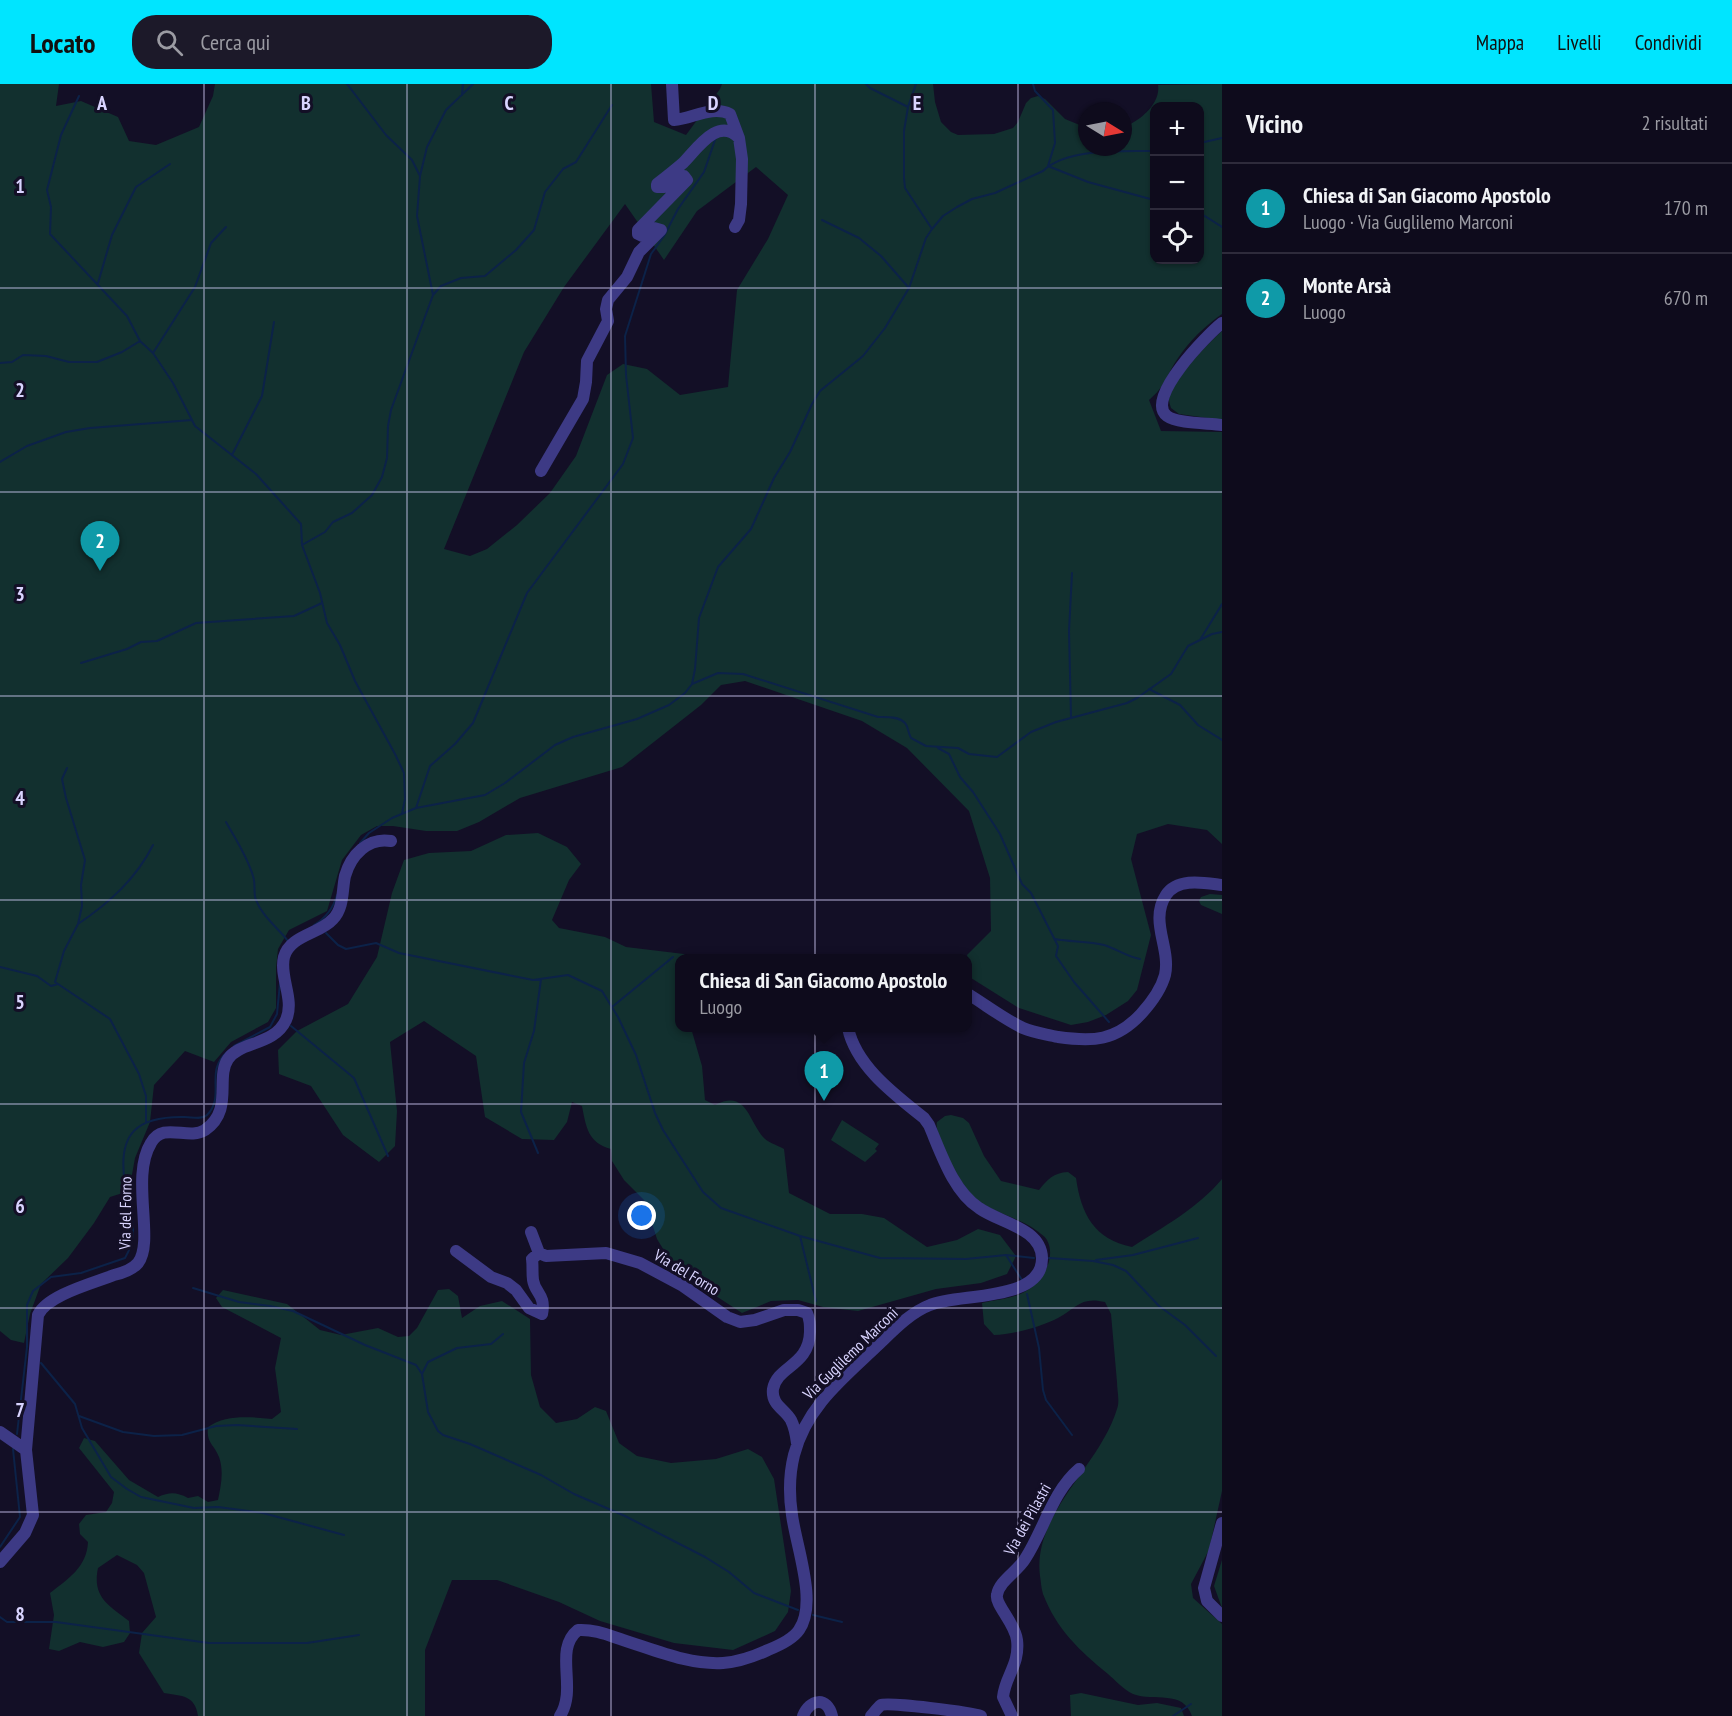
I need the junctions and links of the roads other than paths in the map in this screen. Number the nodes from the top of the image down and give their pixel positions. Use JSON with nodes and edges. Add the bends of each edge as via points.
{"nodes":[{"id":1,"x":672,"y":84,"type":"edge"},
{"id":2,"x":739,"y":138,"type":"junction"},
{"id":3,"x":735,"y":227,"type":"dead end"},
{"id":4,"x":1222,"y":323,"type":"edge"},
{"id":5,"x":1222,"y":425,"type":"edge"},
{"id":6,"x":541,"y":471,"type":"dead end"},
{"id":7,"x":391,"y":841,"type":"dead end"},
{"id":8,"x":1222,"y":885,"type":"edge"},
{"id":9,"x":972,"y":996,"type":"edge"},
{"id":10,"x":849,"y":1032,"type":"edge"},
{"id":11,"x":531,"y":1232,"type":"dead end"},
{"id":12,"x":456,"y":1251,"type":"dead end"},
{"id":13,"x":539,"y":1253,"type":"junction"},
{"id":14,"x":0,"y":1432,"type":"edge"},
{"id":15,"x":797,"y":1444,"type":"junction"},
{"id":16,"x":26,"y":1450,"type":"junction"},
{"id":17,"x":1079,"y":1469,"type":"dead end"},
{"id":18,"x":1222,"y":1523,"type":"edge"},
{"id":19,"x":0,"y":1562,"type":"edge"},
{"id":20,"x":1222,"y":1616,"type":"edge"},
{"id":21,"x":560,"y":1716,"type":"edge"},
{"id":22,"x":803,"y":1716,"type":"edge"},
{"id":23,"x":832,"y":1716,"type":"edge"},
{"id":24,"x":871,"y":1716,"type":"edge"},
{"id":25,"x":981,"y":1716,"type":"edge"},
{"id":26,"x":1012,"y":1716,"type":"edge"}],
"edges":[{"from":1,"to":2,"type":"street","via":[[675,120],[698,113],[727,112]]},
{"from":2,"to":3,"type":"street","via":[[741,204]]},
{"from":2,"to":6,"type":"street","via":[[725,130],[711,134],[657,184],[664,187],[678,176],[687,180],[638,230],[639,236],[654,228],[661,230],[639,252],[627,277],[608,300],[608,321],[587,361],[583,399]]},
{"from":4,"to":5,"type":"street","via":[[1169,383],[1161,404],[1169,417]]},
{"from":7,"to":16,"type":"street","name":"Via del Forno","via":[[376,841],[359,850],[345,876],[335,917],[287,951],[283,961],[289,1000],[284,1025],[272,1036],[228,1059],[223,1071],[222,1103],[207,1128],[201,1132],[162,1132],[149,1145],[143,1167],[144,1239],[138,1263],[124,1273],[49,1301],[40,1310]]},
{"from":8,"to":9,"type":"street","via":[[1192,882],[1173,888],[1166,895],[1159,923],[1166,963],[1164,976],[1151,1003],[1115,1035],[1078,1040],[1039,1033]]},
{"from":10,"to":15,"type":"street","name":"Via Guglilemo Marconi","via":[[856,1052],[869,1069],[929,1125],[951,1173],[969,1200],[1028,1233],[1036,1240],[1042,1259],[1036,1275],[1024,1287],[943,1301],[916,1313],[820,1402]]},
{"from":11,"to":13,"type":"street"},
{"from":12,"to":13,"type":"street","via":[[491,1277],[507,1283],[529,1308],[542,1314],[543,1301],[533,1283],[532,1259]]},
{"from":13,"to":15,"type":"street","name":"Via del Forno","via":[[560,1257],[606,1253],[640,1263],[740,1322],[784,1310],[807,1313],[808,1347],[801,1359],[774,1383],[772,1393],[790,1419]]},
{"from":14,"to":16,"type":"street"},
{"from":15,"to":21,"type":"street","via":[[791,1507],[807,1607],[795,1634],[756,1655],[724,1663],[683,1659],[597,1631],[578,1630],[568,1641],[568,1692]]},
{"from":16,"to":19,"type":"street","name":"Via del Forno","via":[[32,1520]]},
{"from":17,"to":26,"type":"street","name":"Via dei Pilastri","via":[[1055,1500],[1024,1561],[996,1596],[1015,1628],[1017,1641],[1016,1664],[1003,1697]]},
{"from":18,"to":20,"type":"street","via":[[1204,1588],[1207,1602]]},
{"from":22,"to":23,"type":"street","via":[[814,1702],[826,1704]]},
{"from":24,"to":25,"type":"street","via":[[887,1704]]}]}
